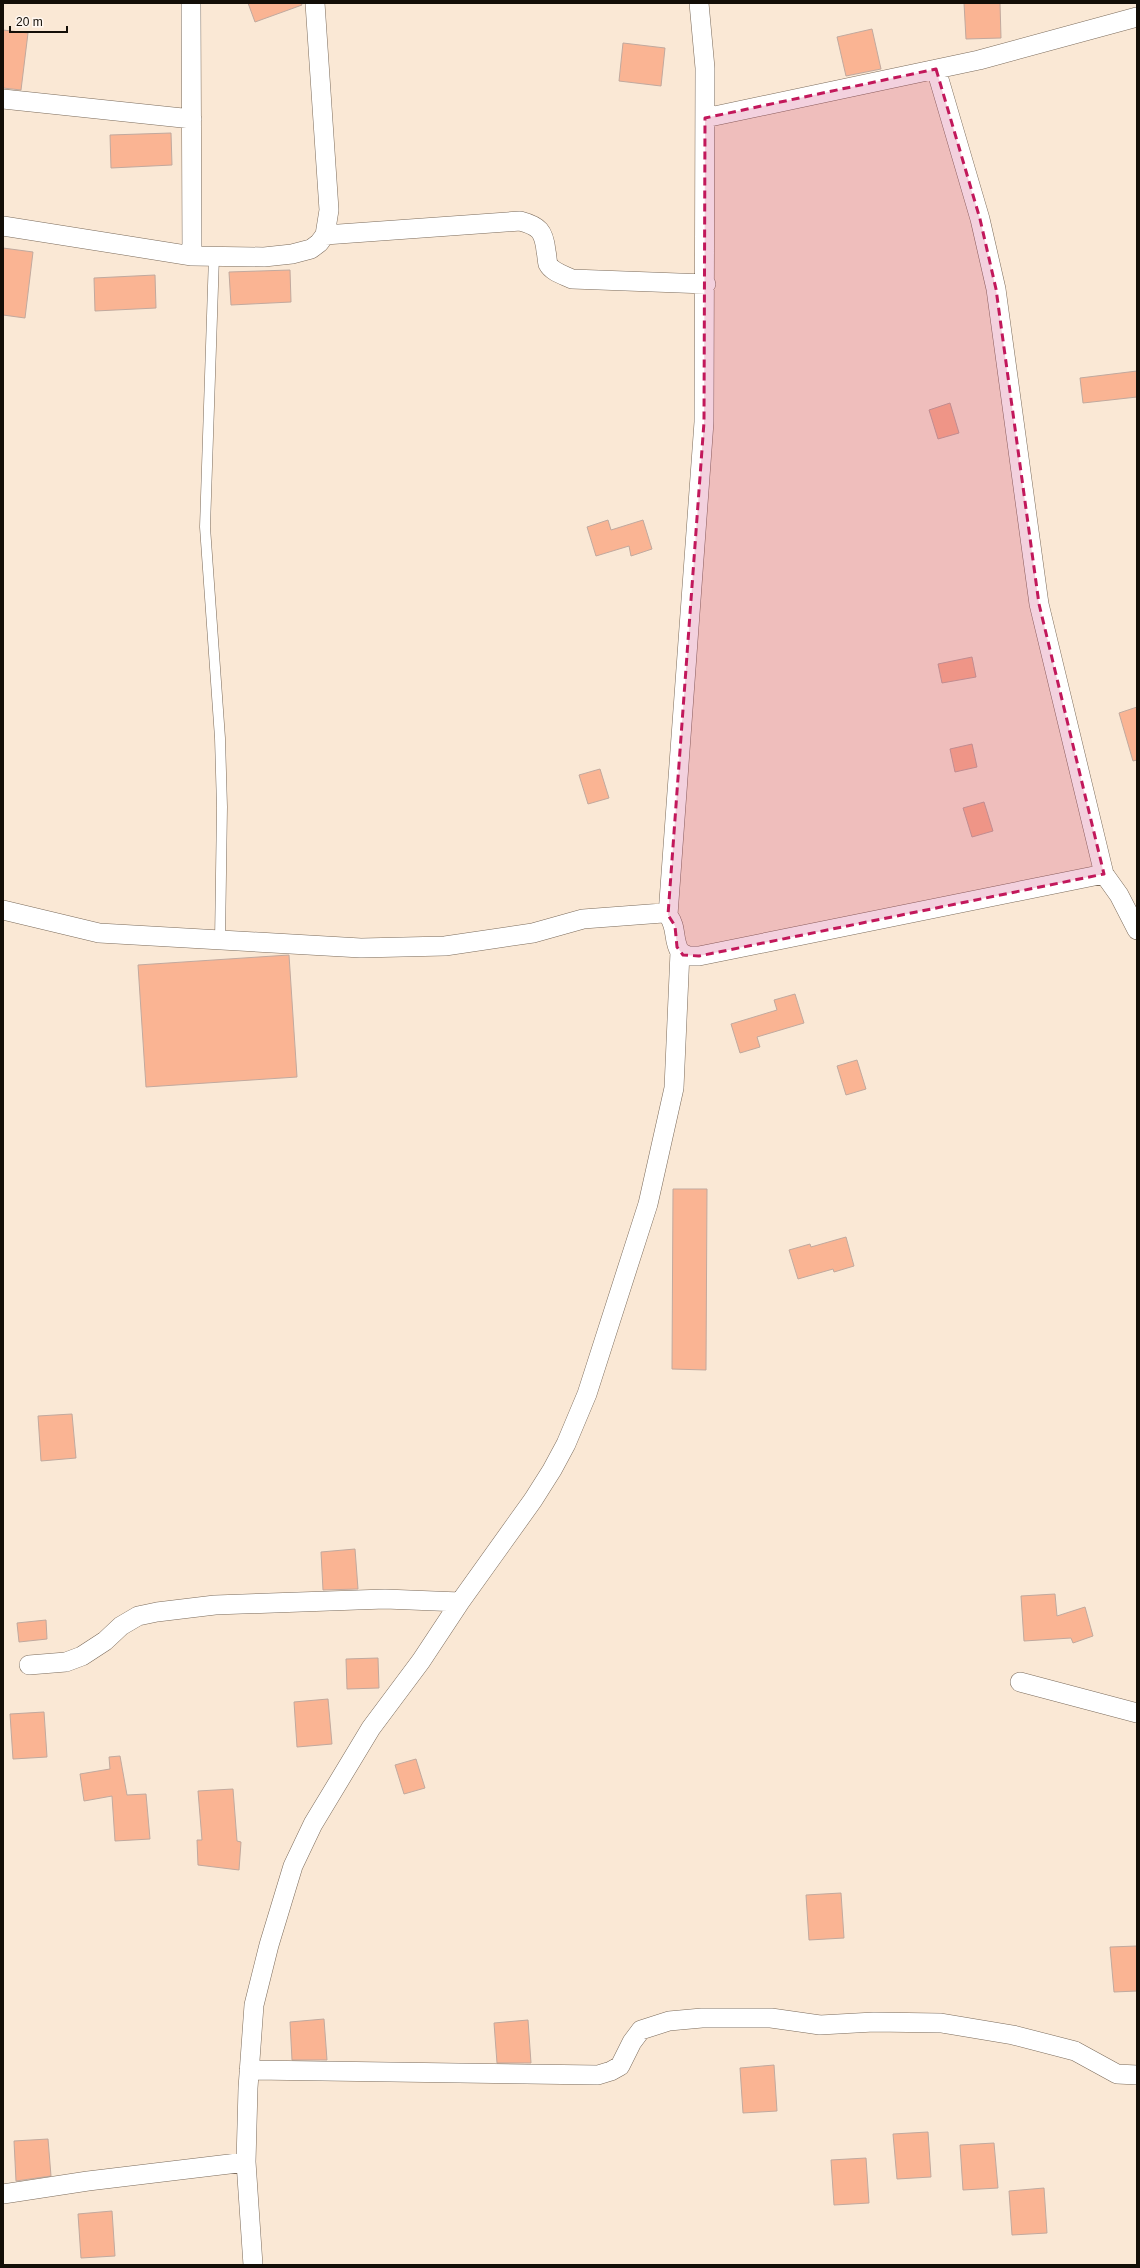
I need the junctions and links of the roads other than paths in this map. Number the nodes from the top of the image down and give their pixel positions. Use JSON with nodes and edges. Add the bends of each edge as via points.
{"nodes":[{"id":1,"x":191,"y":3,"type":"edge"},
{"id":2,"x":315,"y":3,"type":"edge"},
{"id":3,"x":700,"y":3,"type":"edge"},
{"id":4,"x":1137,"y":17,"type":"edge"},
{"id":5,"x":936,"y":69,"type":"junction"},
{"id":6,"x":3,"y":99,"type":"edge"},
{"id":7,"x":705,"y":118,"type":"junction"},
{"id":8,"x":192,"y":119,"type":"junction"},
{"id":9,"x":3,"y":226,"type":"edge"},
{"id":10,"x":325,"y":235,"type":"junction"},
{"id":11,"x":192,"y":256,"type":"junction"},
{"id":12,"x":214,"y":256,"type":"junction"},
{"id":13,"x":706,"y":284,"type":"junction"},
{"id":14,"x":1104,"y":874,"type":"junction"},
{"id":15,"x":3,"y":910,"type":"edge"},
{"id":16,"x":668,"y":915,"type":"junction"},
{"id":17,"x":1137,"y":930,"type":"edge"},
{"id":18,"x":220,"y":940,"type":"junction"},
{"id":19,"x":680,"y":952,"type":"junction"},
{"id":20,"x":460,"y":1602,"type":"junction"},
{"id":21,"x":29,"y":1665,"type":"dead end"},
{"id":22,"x":1020,"y":1682,"type":"dead end"},
{"id":23,"x":1137,"y":1713,"type":"edge"},
{"id":24,"x":249,"y":2070,"type":"junction"},
{"id":25,"x":1137,"y":2075,"type":"edge"},
{"id":26,"x":246,"y":2162,"type":"junction"},
{"id":27,"x":3,"y":2194,"type":"edge"},
{"id":28,"x":253,"y":2265,"type":"edge"}],
"edges":[{"from":1,"to":8,"type":"street"},
{"from":2,"to":10,"type":"street","via":[[329,210]]},
{"from":3,"to":7,"type":"street","via":[[705,68]]},
{"from":4,"to":5,"type":"street","via":[[979,60]]},
{"from":5,"to":7,"type":"street"},
{"from":5,"to":14,"type":"street","via":[[980,219],[996,289],[1039,604]]},
{"from":6,"to":8,"type":"street"},
{"from":7,"to":13,"type":"street"},
{"from":8,"to":11,"type":"street"},
{"from":9,"to":11,"type":"street"},
{"from":10,"to":12,"type":"street","via":[[311,249],[292,254],[264,257]]},
{"from":10,"to":13,"type":"street","via":[[520,221],[535,225],[542,233],[548,264],[556,272],[572,278]]},
{"from":11,"to":12,"type":"street"},
{"from":12,"to":18,"type":"lane","via":[[205,527],[220,738]]},
{"from":13,"to":16,"type":"street","via":[[704,422]]},
{"from":14,"to":17,"type":"street"},
{"from":14,"to":19,"type":"street","via":[[699,956],[688,956]]},
{"from":15,"to":18,"type":"street","via":[[99,932]]},
{"from":16,"to":18,"type":"street","via":[[659,913],[583,919],[532,933],[445,946],[361,948]]},
{"from":16,"to":19,"type":"street","via":[[675,926],[676,943]]},
{"from":19,"to":20,"type":"street","via":[[674,1088],[648,1204],[587,1394],[552,1470]]},
{"from":20,"to":21,"type":"street","via":[[385,1598],[215,1605],[157,1612],[138,1616],[82,1656],[66,1662]]},
{"from":20,"to":24,"type":"street","via":[[421,1661],[371,1728],[313,1824],[293,1866],[254,2005]]},
{"from":22,"to":23,"type":"street"},
{"from":24,"to":25,"type":"street","via":[[598,2075],[620,2066],[641,2030],[652,2026],[669,2021],[702,2018],[763,2018],[820,2025],[874,2022],[941,2023],[1013,2035],[1067,2049],[1117,2074]]},
{"from":24,"to":26,"type":"street"},
{"from":26,"to":27,"type":"street","via":[[88,2180]]},
{"from":26,"to":28,"type":"street"}]}
